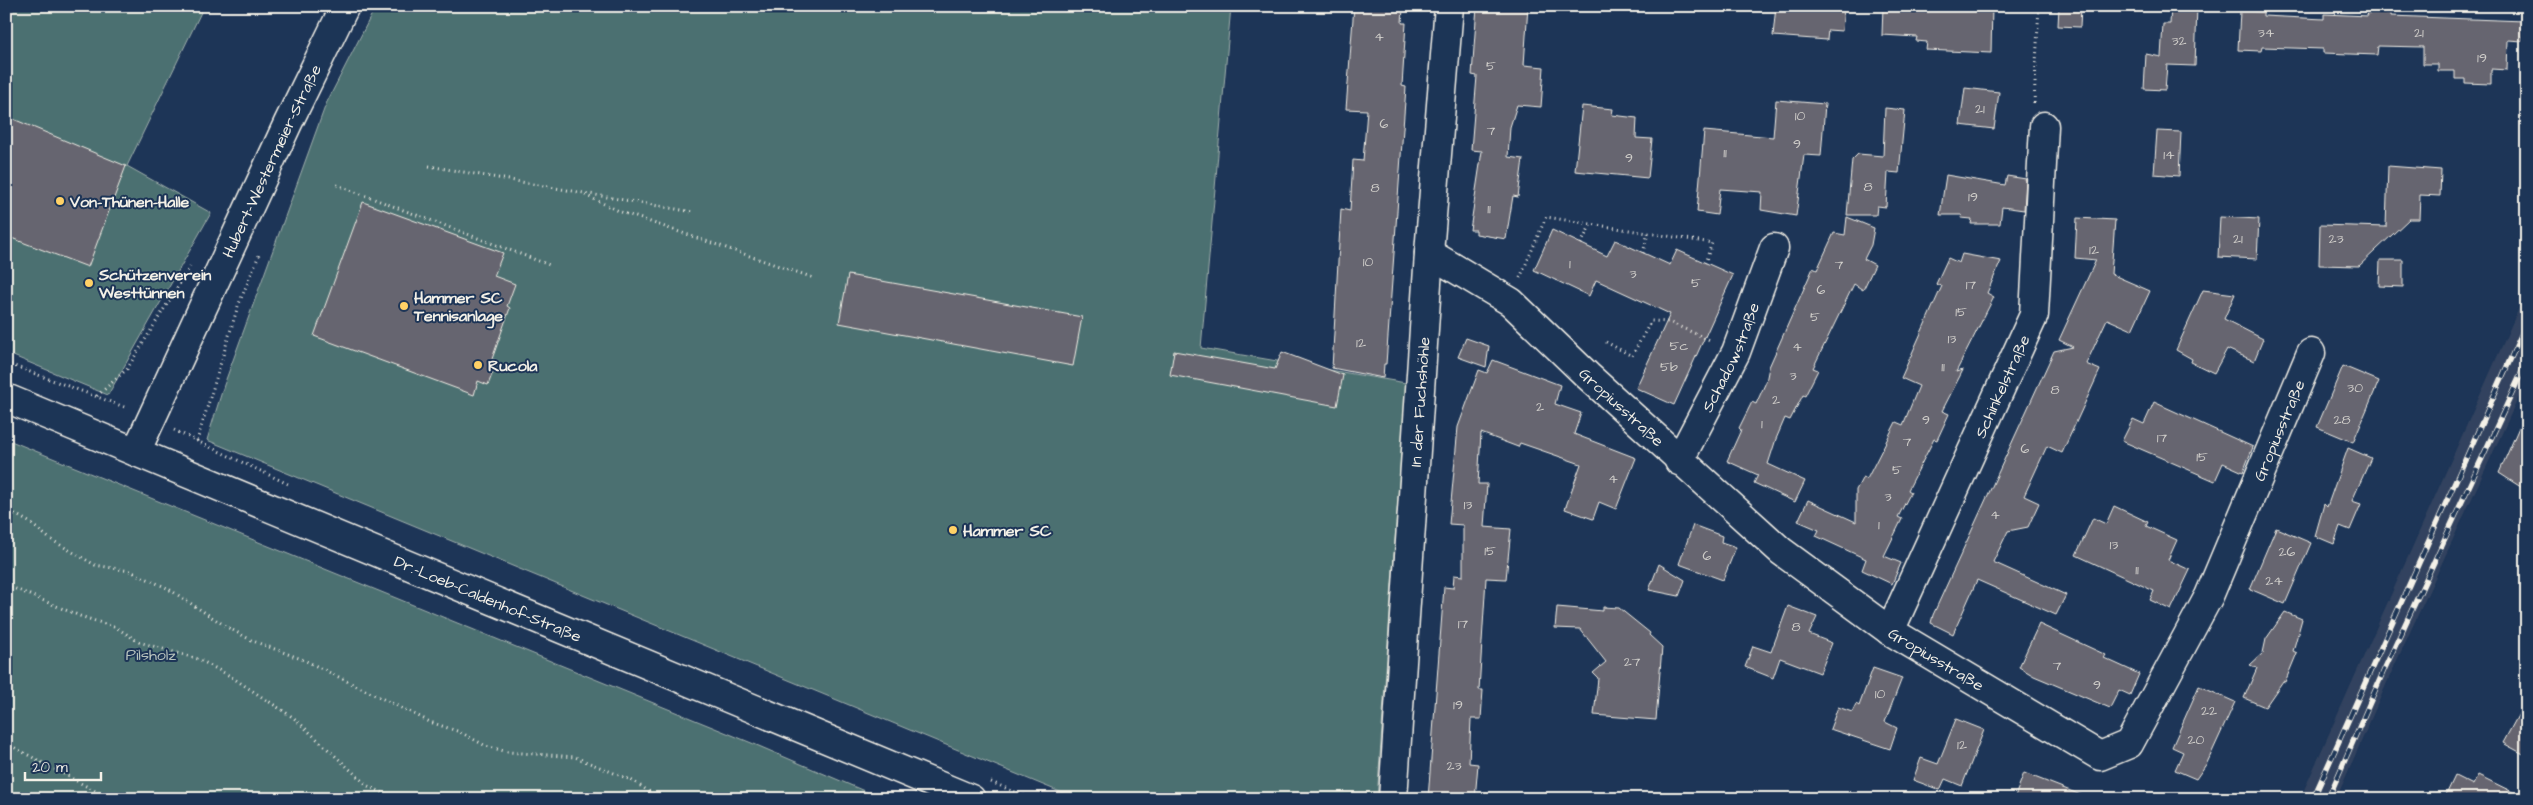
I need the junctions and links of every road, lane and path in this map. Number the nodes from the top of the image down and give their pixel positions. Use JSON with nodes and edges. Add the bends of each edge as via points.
{"nodes":[{"id":1,"x":346,"y":6,"type":"edge"},
{"id":2,"x":1449,"y":6,"type":"edge"},
{"id":3,"x":2038,"y":6,"type":"edge"},
{"id":4,"x":2044,"y":126,"type":"joint"},
{"id":5,"x":429,"y":166,"type":"dead end"},
{"id":6,"x":337,"y":185,"type":"dead end"},
{"id":7,"x":579,"y":193,"type":"junction"},
{"id":8,"x":693,"y":212,"type":"dead end"},
{"id":9,"x":1590,"y":224,"type":"junction"},
{"id":10,"x":1648,"y":233,"type":"junction"},
{"id":11,"x":1581,"y":244,"type":"dead end"},
{"id":12,"x":1774,"y":248,"type":"dead end"},
{"id":13,"x":261,"y":249,"type":"dead end"},
{"id":14,"x":1429,"y":253,"type":"junction"},
{"id":15,"x":1642,"y":253,"type":"dead end"},
{"id":16,"x":194,"y":260,"type":"dead end"},
{"id":17,"x":1705,"y":263,"type":"dead end"},
{"id":18,"x":552,"y":266,"type":"dead end"},
{"id":19,"x":814,"y":278,"type":"dead end"},
{"id":20,"x":1510,"y":302,"type":"junction"},
{"id":21,"x":1606,"y":342,"type":"dead end"},
{"id":22,"x":1736,"y":352,"type":"junction"},
{"id":23,"x":2311,"y":353,"type":"dead end"},
{"id":24,"x":98,"y":396,"type":"dead end"},
{"id":25,"x":6,"y":398,"type":"edge"},
{"id":26,"x":197,"y":441,"type":"dead end"},
{"id":27,"x":136,"y":452,"type":"junction"},
{"id":28,"x":1679,"y":461,"type":"junction"},
{"id":29,"x":6,"y":509,"type":"edge"},
{"id":30,"x":6,"y":585,"type":"edge"},
{"id":31,"x":1890,"y":631,"type":"junction"},
{"id":32,"x":6,"y":743,"type":"edge"},
{"id":33,"x":110,"y":799,"type":"edge"},
{"id":34,"x":471,"y":799,"type":"edge"},
{"id":35,"x":661,"y":799,"type":"edge"},
{"id":36,"x":971,"y":799,"type":"edge"},
{"id":37,"x":1393,"y":799,"type":"edge"}],
"edges":[{"from":1,"to":27,"type":"street","name":"Hubert-Westermeier-Straße","via":[[288,122]]},
{"from":2,"to":14,"type":"street","name":"In der Fuchshöhle"},
{"from":3,"to":4,"type":"path","via":[[2034,105]]},
{"from":4,"to":31,"type":"street","name":"Schinkelstraße","via":[[2034,314]]},
{"from":5,"to":7,"type":"path"},
{"from":6,"to":18,"type":"path"},
{"from":7,"to":8,"type":"path"},
{"from":7,"to":19,"type":"path","via":[[622,212]]},
{"from":9,"to":10,"type":"path"},
{"from":9,"to":11,"type":"path"},
{"from":9,"to":20,"type":"path","via":[[1546,217]]},
{"from":10,"to":15,"type":"path"},
{"from":10,"to":17,"type":"path","via":[[1712,243]]},
{"from":12,"to":22,"type":"street","name":"Schadowstraße"},
{"from":13,"to":26,"type":"path","via":[[238,306]]},
{"from":14,"to":20,"type":"street","name":"Gropiusstraße"},
{"from":14,"to":37,"type":"street","name":"In der Fuchshöhle"},
{"from":16,"to":24,"type":"path","via":[[127,368]]},
{"from":20,"to":28,"type":"street","name":"Gropiusstraße"},
{"from":21,"to":22,"type":"path","via":[[1632,356],[1651,321],[1669,322]]},
{"from":22,"to":28,"type":"street","name":"Schadowstraße"},
{"from":23,"to":31,"type":"street","name":"Gropiusstraße","via":[[2209,596],[2129,744],[2100,756]]},
{"from":25,"to":27,"type":"street","name":"Dr.-Loeb-Caldenhof-Straße"},
{"from":27,"to":36,"type":"street","name":"Dr.-Loeb-Caldenhof-Straße"},
{"from":28,"to":31,"type":"street","name":"Gropiusstraße","via":[[1781,551]]},
{"from":29,"to":35,"type":"path","via":[[96,565],[130,571],[167,588],[253,641],[304,660],[430,722],[508,752],[575,757],[631,780]]},
{"from":30,"to":34,"type":"path","via":[[117,628],[139,642],[198,660],[230,676],[294,718],[368,786],[394,798],[464,796]]},
{"from":32,"to":33,"type":"path"}]}
